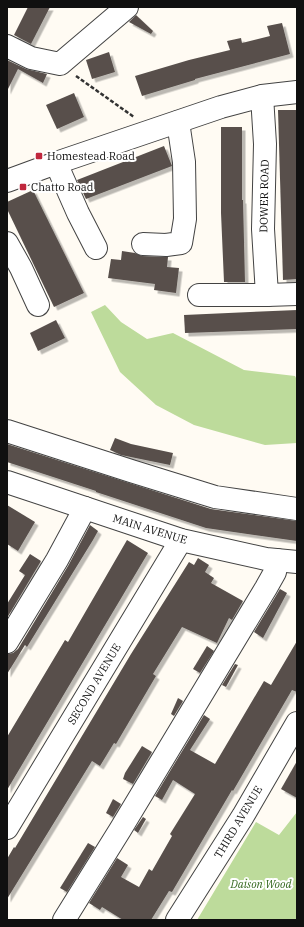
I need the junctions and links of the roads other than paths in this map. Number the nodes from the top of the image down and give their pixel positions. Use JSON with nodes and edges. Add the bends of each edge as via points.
{"nodes":[{"id":1,"x":127,"y":7,"type":"edge"},
{"id":2,"x":7,"y":46,"type":"edge"},
{"id":3,"x":297,"y":92,"type":"edge"},
{"id":4,"x":262,"y":96,"type":"junction"},
{"id":5,"x":178,"y":122,"type":"junction"},
{"id":6,"x":56,"y":162,"type":"junction"},
{"id":7,"x":7,"y":181,"type":"edge"},
{"id":8,"x":7,"y":243,"type":"edge"},
{"id":9,"x":143,"y":244,"type":"dead end"},
{"id":10,"x":96,"y":248,"type":"dead end"},
{"id":11,"x":297,"y":294,"type":"edge"},
{"id":12,"x":199,"y":295,"type":"dead end"},
{"id":13,"x":267,"y":295,"type":"junction"},
{"id":14,"x":38,"y":306,"type":"dead end"},
{"id":15,"x":7,"y":431,"type":"edge"},
{"id":16,"x":7,"y":482,"type":"edge"},
{"id":17,"x":85,"y":508,"type":"junction"},
{"id":18,"x":297,"y":508,"type":"edge"},
{"id":19,"x":181,"y":540,"type":"junction"},
{"id":20,"x":287,"y":561,"type":"edge"},
{"id":21,"x":7,"y":642,"type":"edge"},
{"id":22,"x":297,"y":722,"type":"edge"},
{"id":23,"x":7,"y":828,"type":"edge"},
{"id":24,"x":64,"y":920,"type":"edge"},
{"id":25,"x":177,"y":920,"type":"edge"}],
"edges":[{"from":1,"to":2,"type":"street","via":[[60,64],[31,58]]},
{"from":3,"to":4,"type":"street"},
{"from":4,"to":5,"type":"street"},
{"from":4,"to":13,"type":"street","name":"DOWER ROAD","via":[[265,144],[263,229]]},
{"from":5,"to":6,"type":"street"},
{"from":5,"to":9,"type":"street","via":[[184,162],[185,219],[181,243]]},
{"from":6,"to":7,"type":"street"},
{"from":6,"to":10,"type":"street"},
{"from":8,"to":14,"type":"street"},
{"from":11,"to":13,"type":"street"},
{"from":12,"to":13,"type":"street"},
{"from":15,"to":18,"type":"street","via":[[214,497]]},
{"from":16,"to":17,"type":"street","name":"MAIN AVENUE"},
{"from":17,"to":19,"type":"street","name":"MAIN AVENUE"},
{"from":17,"to":21,"type":"street"},
{"from":19,"to":20,"type":"street","name":"MAIN AVENUE","via":[[266,559]]},
{"from":19,"to":23,"type":"street","name":"SECOND AVENUE"},
{"from":20,"to":24,"type":"street","via":[[275,572]]},
{"from":22,"to":25,"type":"street","name":"THIRD AVENUE","via":[[243,816]]}]}
